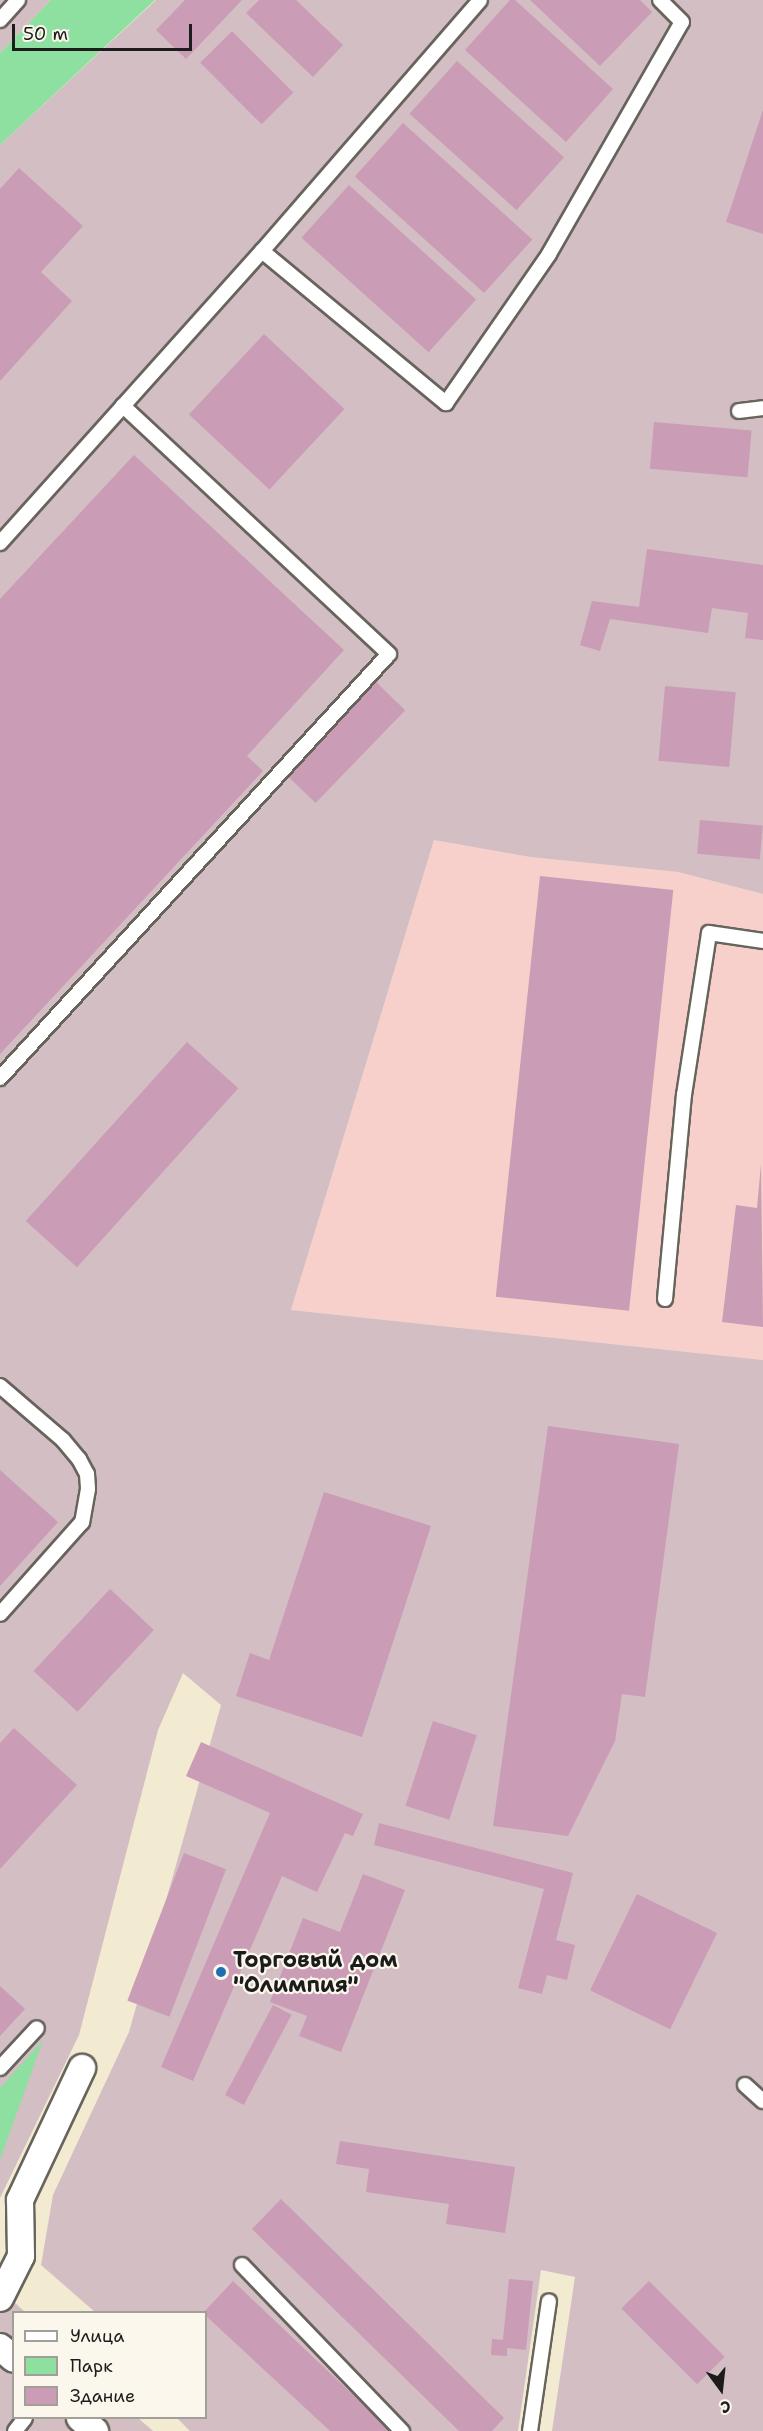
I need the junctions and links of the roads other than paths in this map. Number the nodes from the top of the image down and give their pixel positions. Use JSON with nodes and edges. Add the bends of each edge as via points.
{"nodes":[{"id":1,"x":18,"y":0,"type":"edge"},
{"id":2,"x":480,"y":0,"type":"edge"},
{"id":3,"x":660,"y":0,"type":"edge"},
{"id":4,"x":0,"y":20,"type":"edge"},
{"id":5,"x":262,"y":251,"type":"junction"},
{"id":6,"x":123,"y":406,"type":"junction"},
{"id":7,"x":763,"y":408,"type":"edge"},
{"id":8,"x":739,"y":411,"type":"dead end"},
{"id":9,"x":0,"y":543,"type":"edge"},
{"id":10,"x":763,"y":941,"type":"edge"},
{"id":11,"x":0,"y":1078,"type":"edge"},
{"id":12,"x":665,"y":1299,"type":"dead end"},
{"id":13,"x":0,"y":1386,"type":"edge"},
{"id":14,"x":0,"y":1614,"type":"edge"},
{"id":15,"x":37,"y":2028,"type":"dead end"},
{"id":16,"x":0,"y":2068,"type":"edge"},
{"id":17,"x":82,"y":2068,"type":"dead end"},
{"id":18,"x":745,"y":2085,"type":"dead end"},
{"id":19,"x":763,"y":2101,"type":"edge"},
{"id":20,"x":242,"y":2265,"type":"dead end"},
{"id":21,"x":0,"y":2298,"type":"edge"},
{"id":22,"x":549,"y":2301,"type":"dead end"},
{"id":23,"x":0,"y":2347,"type":"edge"},
{"id":24,"x":12,"y":2357,"type":"edge"},
{"id":25,"x":24,"y":2419,"type":"edge"},
{"id":26,"x":81,"y":2419,"type":"edge"},
{"id":27,"x":15,"y":2431,"type":"edge"},
{"id":28,"x":95,"y":2431,"type":"edge"},
{"id":29,"x":402,"y":2431,"type":"edge"},
{"id":30,"x":530,"y":2431,"type":"edge"}],
"edges":[{"from":1,"to":4,"type":"lane"},
{"from":2,"to":5,"type":"lane"},
{"from":3,"to":5,"type":"lane","via":[[682,22],[549,254],[446,403]]},
{"from":5,"to":6,"type":"lane"},
{"from":6,"to":9,"type":"lane"},
{"from":6,"to":11,"type":"lane","via":[[389,654]]},
{"from":7,"to":8,"type":"lane"},
{"from":10,"to":12,"type":"lane","via":[[709,933],[684,1095]]},
{"from":13,"to":14,"type":"lane","via":[[63,1440],[87,1474],[88,1489],[82,1522]]},
{"from":15,"to":16,"type":"lane"},
{"from":17,"to":21,"type":"street","via":[[20,2200],[21,2256]]},
{"from":18,"to":19,"type":"lane"},
{"from":20,"to":29,"type":"lane"},
{"from":22,"to":30,"type":"lane"},
{"from":23,"to":24,"type":"street"},
{"from":25,"to":27,"type":"lane"},
{"from":26,"to":28,"type":"street"}]}
